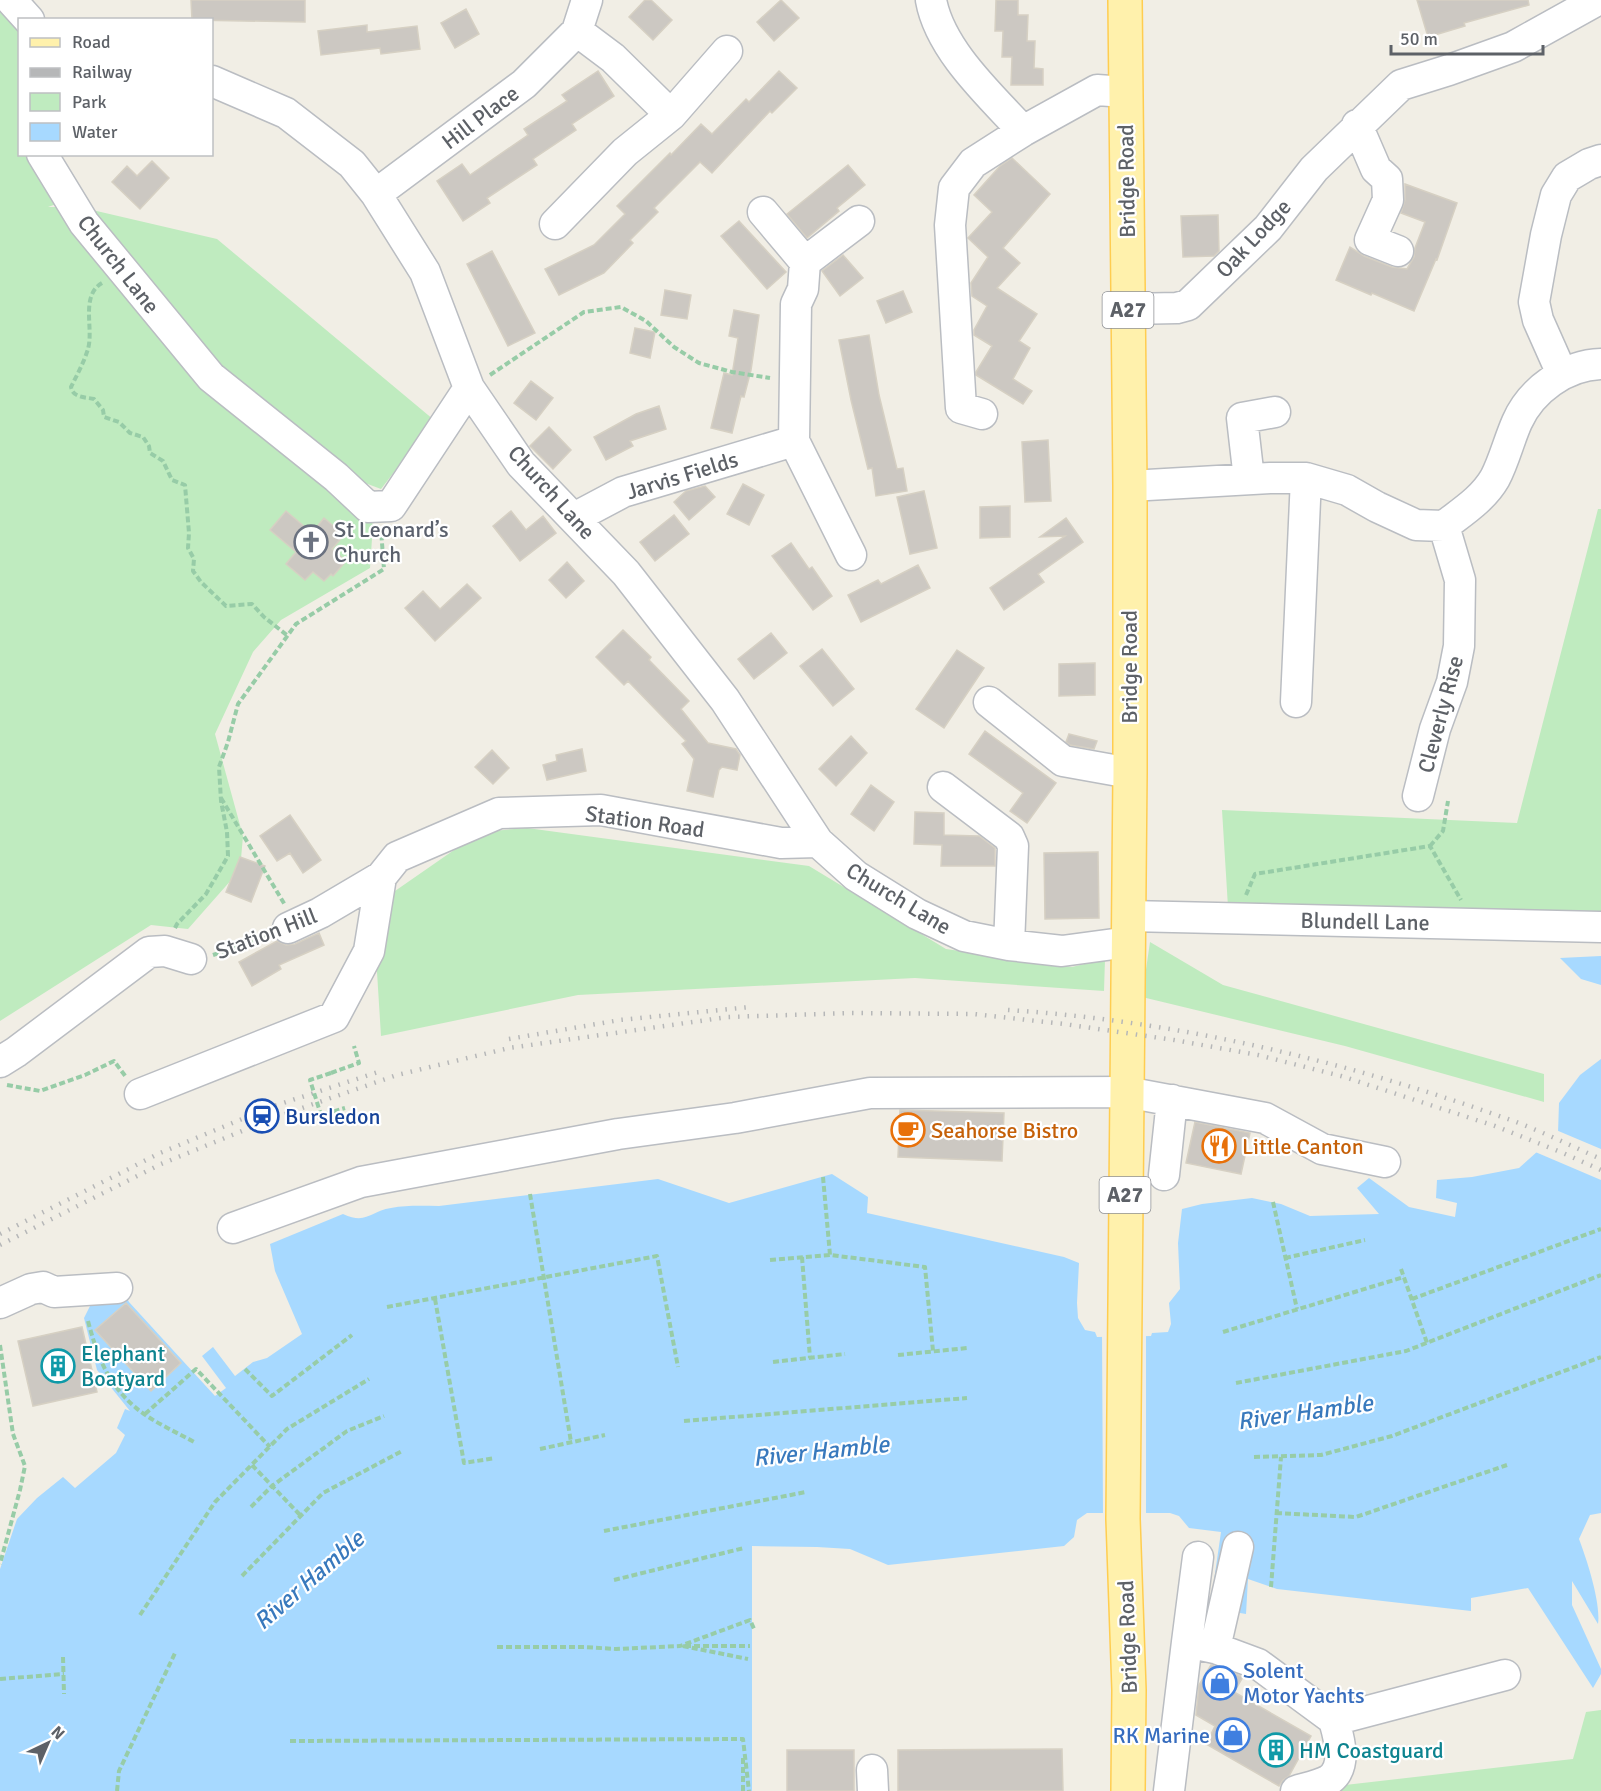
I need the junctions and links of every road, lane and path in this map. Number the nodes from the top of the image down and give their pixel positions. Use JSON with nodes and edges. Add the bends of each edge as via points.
{"nodes":[{"id":1,"x":10,"y":0,"type":"edge"},
{"id":2,"x":587,"y":0,"type":"edge"},
{"id":3,"x":931,"y":0,"type":"edge"},
{"id":4,"x":1125,"y":0,"type":"edge"},
{"id":5,"x":1594,"y":2,"type":"dead end"},
{"id":6,"x":27,"y":18,"type":"edge"},
{"id":7,"x":578,"y":31,"type":"junction"},
{"id":8,"x":711,"y":58,"type":"dead end"},
{"id":9,"x":213,"y":81,"type":"edge"},
{"id":10,"x":1125,"y":92,"type":"junction"},
{"id":11,"x":671,"y":115,"type":"junction"},
{"id":12,"x":1357,"y":125,"type":"junction"},
{"id":13,"x":1023,"y":131,"type":"junction"},
{"id":14,"x":43,"y":156,"type":"edge"},
{"id":15,"x":1601,"y":160,"type":"edge"},
{"id":16,"x":376,"y":194,"type":"junction"},
{"id":17,"x":763,"y":212,"type":"dead end"},
{"id":18,"x":859,"y":221,"type":"dead end"},
{"id":19,"x":567,"y":223,"type":"dead end"},
{"id":20,"x":1398,"y":251,"type":"dead end"},
{"id":21,"x":805,"y":262,"type":"junction"},
{"id":22,"x":123,"y":271,"type":"junction"},
{"id":23,"x":1128,"y":309,"type":"junction"},
{"id":24,"x":1601,"y":364,"type":"edge"},
{"id":25,"x":1562,"y":374,"type":"junction"},
{"id":26,"x":795,"y":382,"type":"junction"},
{"id":27,"x":469,"y":388,"type":"junction"},
{"id":28,"x":1275,"y":412,"type":"dead end"},
{"id":29,"x":982,"y":414,"type":"dead end"},
{"id":30,"x":794,"y":441,"type":"junction"},
{"id":31,"x":1306,"y":478,"type":"junction"},
{"id":32,"x":1249,"y":479,"type":"junction"},
{"id":33,"x":1130,"y":486,"type":"junction"},
{"id":34,"x":368,"y":507,"type":"junction"},
{"id":35,"x":574,"y":518,"type":"junction"},
{"id":36,"x":1444,"y":526,"type":"junction"},
{"id":37,"x":856,"y":556,"type":"dead end"},
{"id":38,"x":288,"y":636,"type":"junction"},
{"id":39,"x":989,"y":701,"type":"dead end"},
{"id":40,"x":1296,"y":702,"type":"dead end"},
{"id":41,"x":1130,"y":773,"type":"junction"},
{"id":42,"x":943,"y":787,"type":"dead end"},
{"id":43,"x":1418,"y":796,"type":"dead end"},
{"id":44,"x":221,"y":798,"type":"junction"},
{"id":45,"x":1448,"y":801,"type":"dead end"},
{"id":46,"x":818,"y":842,"type":"junction"},
{"id":47,"x":1430,"y":846,"type":"junction"},
{"id":48,"x":381,"y":877,"type":"junction"},
{"id":49,"x":1235,"y":918,"type":"junction"},
{"id":50,"x":1475,"y":924,"type":"junction"},
{"id":51,"x":292,"y":926,"type":"junction"},
{"id":52,"x":1601,"y":927,"type":"edge"},
{"id":53,"x":1129,"y":929,"type":"junction"},
{"id":54,"x":1009,"y":945,"type":"junction"},
{"id":55,"x":178,"y":955,"type":"junction"},
{"id":56,"x":354,"y":1046,"type":"dead end"},
{"id":57,"x":0,"y":1062,"type":"edge"},
{"id":58,"x":0,"y":1086,"type":"edge"},
{"id":59,"x":1126,"y":1092,"type":"junction"},
{"id":60,"x":140,"y":1094,"type":"joint"},
{"id":61,"x":1172,"y":1100,"type":"junction"},
{"id":62,"x":345,"y":1108,"type":"dead end"},
{"id":63,"x":1385,"y":1162,"type":"dead end"},
{"id":64,"x":1164,"y":1175,"type":"dead end"},
{"id":65,"x":823,"y":1177,"type":"dead end"},
{"id":66,"x":530,"y":1194,"type":"dead end"},
{"id":67,"x":1273,"y":1202,"type":"dead end"},
{"id":68,"x":233,"y":1228,"type":"dead end"},
{"id":69,"x":1601,"y":1228,"type":"edge"},
{"id":70,"x":1365,"y":1240,"type":"dead end"},
{"id":71,"x":830,"y":1255,"type":"junction"},
{"id":72,"x":802,"y":1257,"type":"junction"},
{"id":73,"x":1286,"y":1258,"type":"junction"},
{"id":74,"x":770,"y":1260,"type":"dead end"},
{"id":75,"x":1401,"y":1269,"type":"dead end"},
{"id":76,"x":1601,"y":1275,"type":"edge"},
{"id":77,"x":1404,"y":1277,"type":"junction"},
{"id":78,"x":544,"y":1278,"type":"junction"},
{"id":79,"x":117,"y":1288,"type":"dead end"},
{"id":80,"x":435,"y":1299,"type":"junction"},
{"id":81,"x":1412,"y":1299,"type":"junction"},
{"id":82,"x":0,"y":1303,"type":"edge"},
{"id":83,"x":387,"y":1307,"type":"dead end"},
{"id":84,"x":1297,"y":1310,"type":"junction"},
{"id":85,"x":88,"y":1321,"type":"dead end"},
{"id":86,"x":1223,"y":1332,"type":"dead end"},
{"id":87,"x":352,"y":1335,"type":"dead end"},
{"id":88,"x":1427,"y":1343,"type":"junction"},
{"id":89,"x":0,"y":1345,"type":"edge"},
{"id":90,"x":967,"y":1348,"type":"dead end"},
{"id":91,"x":933,"y":1351,"type":"junction"},
{"id":92,"x":845,"y":1354,"type":"dead end"},
{"id":93,"x":898,"y":1355,"type":"dead end"},
{"id":94,"x":1601,"y":1357,"type":"edge"},
{"id":95,"x":810,"y":1358,"type":"junction"},
{"id":96,"x":773,"y":1362,"type":"dead end"},
{"id":97,"x":678,"y":1367,"type":"dead end"},
{"id":98,"x":245,"y":1369,"type":"dead end"},
{"id":99,"x":369,"y":1379,"type":"dead end"},
{"id":100,"x":1236,"y":1383,"type":"dead end"},
{"id":101,"x":967,"y":1398,"type":"dead end"},
{"id":102,"x":145,"y":1414,"type":"junction"},
{"id":103,"x":384,"y":1416,"type":"dead end"},
{"id":104,"x":684,"y":1421,"type":"dead end"},
{"id":105,"x":605,"y":1435,"type":"dead end"},
{"id":106,"x":571,"y":1442,"type":"junction"},
{"id":107,"x":196,"y":1443,"type":"dead end"},
{"id":108,"x":270,"y":1447,"type":"junction"},
{"id":109,"x":540,"y":1449,"type":"dead end"},
{"id":110,"x":402,"y":1451,"type":"dead end"},
{"id":111,"x":1254,"y":1457,"type":"dead end"},
{"id":112,"x":1281,"y":1457,"type":"junction"},
{"id":113,"x":495,"y":1458,"type":"dead end"},
{"id":114,"x":252,"y":1465,"type":"junction"},
{"id":115,"x":1507,"y":1465,"type":"dead end"},
{"id":116,"x":272,"y":1486,"type":"junction"},
{"id":117,"x":806,"y":1492,"type":"dead end"},
{"id":118,"x":251,"y":1507,"type":"dead end"},
{"id":119,"x":1276,"y":1513,"type":"junction"},
{"id":120,"x":301,"y":1516,"type":"junction"},
{"id":121,"x":604,"y":1531,"type":"dead end"},
{"id":122,"x":1238,"y":1547,"type":"dead end"},
{"id":123,"x":744,"y":1548,"type":"dead end"},
{"id":124,"x":1198,"y":1557,"type":"dead end"},
{"id":125,"x":0,"y":1564,"type":"edge"},
{"id":126,"x":242,"y":1576,"type":"dead end"},
{"id":127,"x":614,"y":1580,"type":"dead end"},
{"id":128,"x":1271,"y":1587,"type":"dead end"},
{"id":129,"x":140,"y":1615,"type":"dead end"},
{"id":130,"x":755,"y":1631,"type":"dead end"},
{"id":131,"x":1201,"y":1645,"type":"junction"},
{"id":132,"x":680,"y":1646,"type":"junction"},
{"id":133,"x":750,"y":1646,"type":"dead end"},
{"id":134,"x":497,"y":1647,"type":"dead end"},
{"id":135,"x":176,"y":1651,"type":"dead end"},
{"id":136,"x":63,"y":1657,"type":"dead end"},
{"id":137,"x":748,"y":1659,"type":"dead end"},
{"id":138,"x":64,"y":1674,"type":"junction"},
{"id":139,"x":1505,"y":1675,"type":"dead end"},
{"id":140,"x":0,"y":1679,"type":"edge"},
{"id":141,"x":64,"y":1694,"type":"dead end"},
{"id":142,"x":1335,"y":1720,"type":"junction"},
{"id":143,"x":743,"y":1739,"type":"junction"},
{"id":144,"x":290,"y":1741,"type":"dead end"},
{"id":145,"x":117,"y":1791,"type":"edge"},
{"id":146,"x":743,"y":1791,"type":"edge"},
{"id":147,"x":749,"y":1791,"type":"edge"},
{"id":148,"x":1128,"y":1791,"type":"edge"},
{"id":149,"x":1169,"y":1791,"type":"edge"},
{"id":150,"x":1296,"y":1791,"type":"edge"}],
"edges":[{"from":1,"to":6,"type":"street"},
{"from":2,"to":7,"type":"street","name":"Hill Place"},
{"from":3,"to":13,"type":"street","via":[[953,52]]},
{"from":4,"to":10,"type":"main road","name":"Bridge Road","number":"A27"},
{"from":5,"to":12,"type":"street","name":"Oak Lodge","via":[[1513,47],[1401,85]]},
{"from":7,"to":11,"type":"street","via":[[613,58]]},
{"from":7,"to":16,"type":"street","name":"Hill Place","via":[[524,84]]},
{"from":8,"to":11,"type":"street"},
{"from":9,"to":16,"type":"street","via":[[286,113],[352,164]]},
{"from":10,"to":13,"type":"street","via":[[1096,90]]},
{"from":10,"to":23,"type":"main road","name":"Bridge Road","number":"A27"},
{"from":11,"to":19,"type":"street","via":[[625,152]]},
{"from":12,"to":20,"type":"street","via":[[1376,169],[1387,179],[1388,200],[1370,240]]},
{"from":12,"to":23,"type":"street","name":"Oak Lodge","via":[[1314,169],[1268,228],[1188,304],[1177,308]]},
{"from":13,"to":29,"type":"street","via":[[973,163],[954,188],[942,228],[961,408]]},
{"from":14,"to":22,"type":"street","name":"Church Lane","via":[[84,223]]},
{"from":15,"to":25,"type":"street","via":[[1567,177],[1556,195],[1542,257],[1534,302]]},
{"from":16,"to":27,"type":"street","via":[[425,272]]},
{"from":17,"to":21,"type":"street"},
{"from":18,"to":21,"type":"street"},
{"from":21,"to":26,"type":"street","via":[[803,289],[797,304]]},
{"from":22,"to":34,"type":"street","name":"Church Lane","via":[[211,377]]},
{"from":22,"to":38,"type":"path","via":[[97,286],[89,303],[88,348],[72,392],[94,399],[104,417],[143,437],[150,453],[163,461],[172,480],[184,485],[188,548],[194,559],[193,570],[201,582],[226,606],[252,604]]},
{"from":23,"to":33,"type":"main road","name":"Bridge Road","number":"A27"},
{"from":24,"to":25,"type":"street"},
{"from":25,"to":36,"type":"street","via":[[1541,389],[1519,419],[1494,479],[1482,495]]},
{"from":26,"to":27,"type":"path","via":[[699,363],[646,321],[621,307],[584,312]]},
{"from":26,"to":30,"type":"street"},
{"from":27,"to":34,"type":"street","via":[[392,506]]},
{"from":27,"to":35,"type":"street","name":"Church Lane","via":[[521,464]]},
{"from":28,"to":32,"type":"street","via":[[1242,418]]},
{"from":30,"to":35,"type":"street","name":"Jarvis Fields","via":[[623,492]]},
{"from":30,"to":37,"type":"street"},
{"from":31,"to":32,"type":"street"},
{"from":31,"to":36,"type":"street","via":[[1347,490],[1416,525]]},
{"from":31,"to":40,"type":"street"},
{"from":32,"to":33,"type":"street"},
{"from":33,"to":41,"type":"main road","name":"Bridge Road","number":"A27"},
{"from":34,"to":38,"type":"path","via":[[381,529],[384,569],[296,624]]},
{"from":35,"to":46,"type":"street","name":"Church Lane","via":[[626,573],[725,700]]},
{"from":36,"to":43,"type":"street","name":"Cleverly Rise","via":[[1460,580],[1459,646]]},
{"from":38,"to":44,"type":"path","via":[[238,704],[219,767]]},
{"from":39,"to":41,"type":"street","via":[[1063,761]]},
{"from":41,"to":53,"type":"main road","name":"Bridge Road","number":"A27"},
{"from":42,"to":54,"type":"street","via":[[1008,837],[1013,846]]},
{"from":44,"to":51,"type":"path"},
{"from":44,"to":55,"type":"path","via":[[228,856],[206,894],[177,924]]},
{"from":45,"to":47,"type":"path","via":[[1443,831]]},
{"from":46,"to":48,"type":"street","name":"Station Road","via":[[781,843],[601,810],[499,813],[397,857]]},
{"from":46,"to":54,"type":"street","name":"Church Lane","via":[[856,876],[917,914],[964,936]]},
{"from":47,"to":49,"type":"path","via":[[1255,874]]},
{"from":47,"to":50,"type":"path"},
{"from":48,"to":51,"type":"street","name":"Station Hill"},
{"from":48,"to":60,"type":"street","via":[[369,951],[334,1017]]},
{"from":49,"to":50,"type":"street","name":"Blundell Lane"},
{"from":49,"to":53,"type":"street","name":"Blundell Lane"},
{"from":50,"to":52,"type":"street","name":"Blundell Lane"},
{"from":51,"to":55,"type":"path","name":"Station Hill","via":[[215,955]]},
{"from":53,"to":54,"type":"street","name":"Church Lane","via":[[1062,951]]},
{"from":53,"to":59,"type":"main road","name":"Bridge Road","number":"A27"},
{"from":55,"to":57,"type":"street","via":[[149,952]]},
{"from":56,"to":62,"type":"path","bridge":true,"via":[[359,1063],[310,1080],[321,1115]]},
{"from":58,"to":60,"type":"path","via":[[40,1091],[114,1061]]},
{"from":59,"to":61,"type":"street"},
{"from":59,"to":68,"type":"street","via":[[870,1093],[618,1134],[361,1182]]},
{"from":59,"to":148,"type":"main road","name":"Bridge Road","number":"A27","via":[[1123,1519]]},
{"from":61,"to":63,"type":"street","via":[[1265,1118],[1322,1149]]},
{"from":61,"to":64,"type":"street"},
{"from":65,"to":71,"type":"path"},
{"from":66,"to":78,"type":"path"},
{"from":67,"to":73,"type":"path"},
{"from":69,"to":81,"type":"path"},
{"from":70,"to":73,"type":"path"},
{"from":71,"to":72,"type":"path"},
{"from":71,"to":91,"type":"path","via":[[925,1267]]},
{"from":72,"to":74,"type":"path"},
{"from":72,"to":95,"type":"path"},
{"from":73,"to":84,"type":"path"},
{"from":75,"to":77,"type":"path"},
{"from":76,"to":88,"type":"path"},
{"from":77,"to":81,"type":"path"},
{"from":77,"to":84,"type":"path"},
{"from":78,"to":80,"type":"path"},
{"from":78,"to":97,"type":"path","via":[[657,1256]]},
{"from":78,"to":106,"type":"path"},
{"from":79,"to":82,"type":"street","via":[[54,1292],[44,1287]]},
{"from":80,"to":83,"type":"path"},
{"from":80,"to":113,"type":"path","via":[[464,1463]]},
{"from":81,"to":88,"type":"path"},
{"from":84,"to":86,"type":"path"},
{"from":85,"to":102,"type":"path","via":[[98,1356],[110,1379]]},
{"from":87,"to":98,"type":"path","via":[[272,1396]]},
{"from":88,"to":100,"type":"path","via":[[1406,1351]]},
{"from":89,"to":125,"type":"path","via":[[13,1434],[25,1466]]},
{"from":90,"to":91,"type":"path"},
{"from":91,"to":93,"type":"path"},
{"from":92,"to":95,"type":"path"},
{"from":94,"to":112,"type":"path","via":[[1392,1436],[1321,1455]]},
{"from":95,"to":96,"type":"path"},
{"from":99,"to":108,"type":"path","via":[[287,1429]]},
{"from":101,"to":104,"type":"path"},
{"from":102,"to":107,"type":"path"},
{"from":102,"to":108,"type":"path","via":[[195,1369]]},
{"from":103,"to":116,"type":"path","via":[[347,1431]]},
{"from":105,"to":106,"type":"path"},
{"from":106,"to":109,"type":"path"},
{"from":108,"to":114,"type":"path"},
{"from":110,"to":120,"type":"path","via":[[323,1493]]},
{"from":111,"to":112,"type":"path"},
{"from":112,"to":119,"type":"path"},
{"from":114,"to":116,"type":"path"},
{"from":114,"to":129,"type":"path","via":[[215,1502]]},
{"from":115,"to":119,"type":"path","via":[[1356,1517]]},
{"from":116,"to":118,"type":"path"},
{"from":116,"to":120,"type":"path"},
{"from":117,"to":121,"type":"path"},
{"from":119,"to":128,"type":"path"},
{"from":120,"to":126,"type":"path"},
{"from":122,"to":131,"type":"street"},
{"from":123,"to":127,"type":"path"},
{"from":124,"to":131,"type":"street"},
{"from":130,"to":132,"type":"path","via":[[750,1620]]},
{"from":131,"to":142,"type":"street","via":[[1258,1664]]},
{"from":131,"to":149,"type":"street"},
{"from":132,"to":133,"type":"path"},
{"from":132,"to":134,"type":"path"},
{"from":132,"to":137,"type":"path"},
{"from":135,"to":145,"type":"path","via":[[119,1771]]},
{"from":136,"to":138,"type":"path"},
{"from":138,"to":140,"type":"path"},
{"from":138,"to":141,"type":"path"},
{"from":139,"to":142,"type":"street"},
{"from":142,"to":150,"type":"street","via":[[1339,1767],[1329,1779]]},
{"from":143,"to":144,"type":"path"},
{"from":143,"to":146,"type":"path"},
{"from":143,"to":147,"type":"path"}]}
